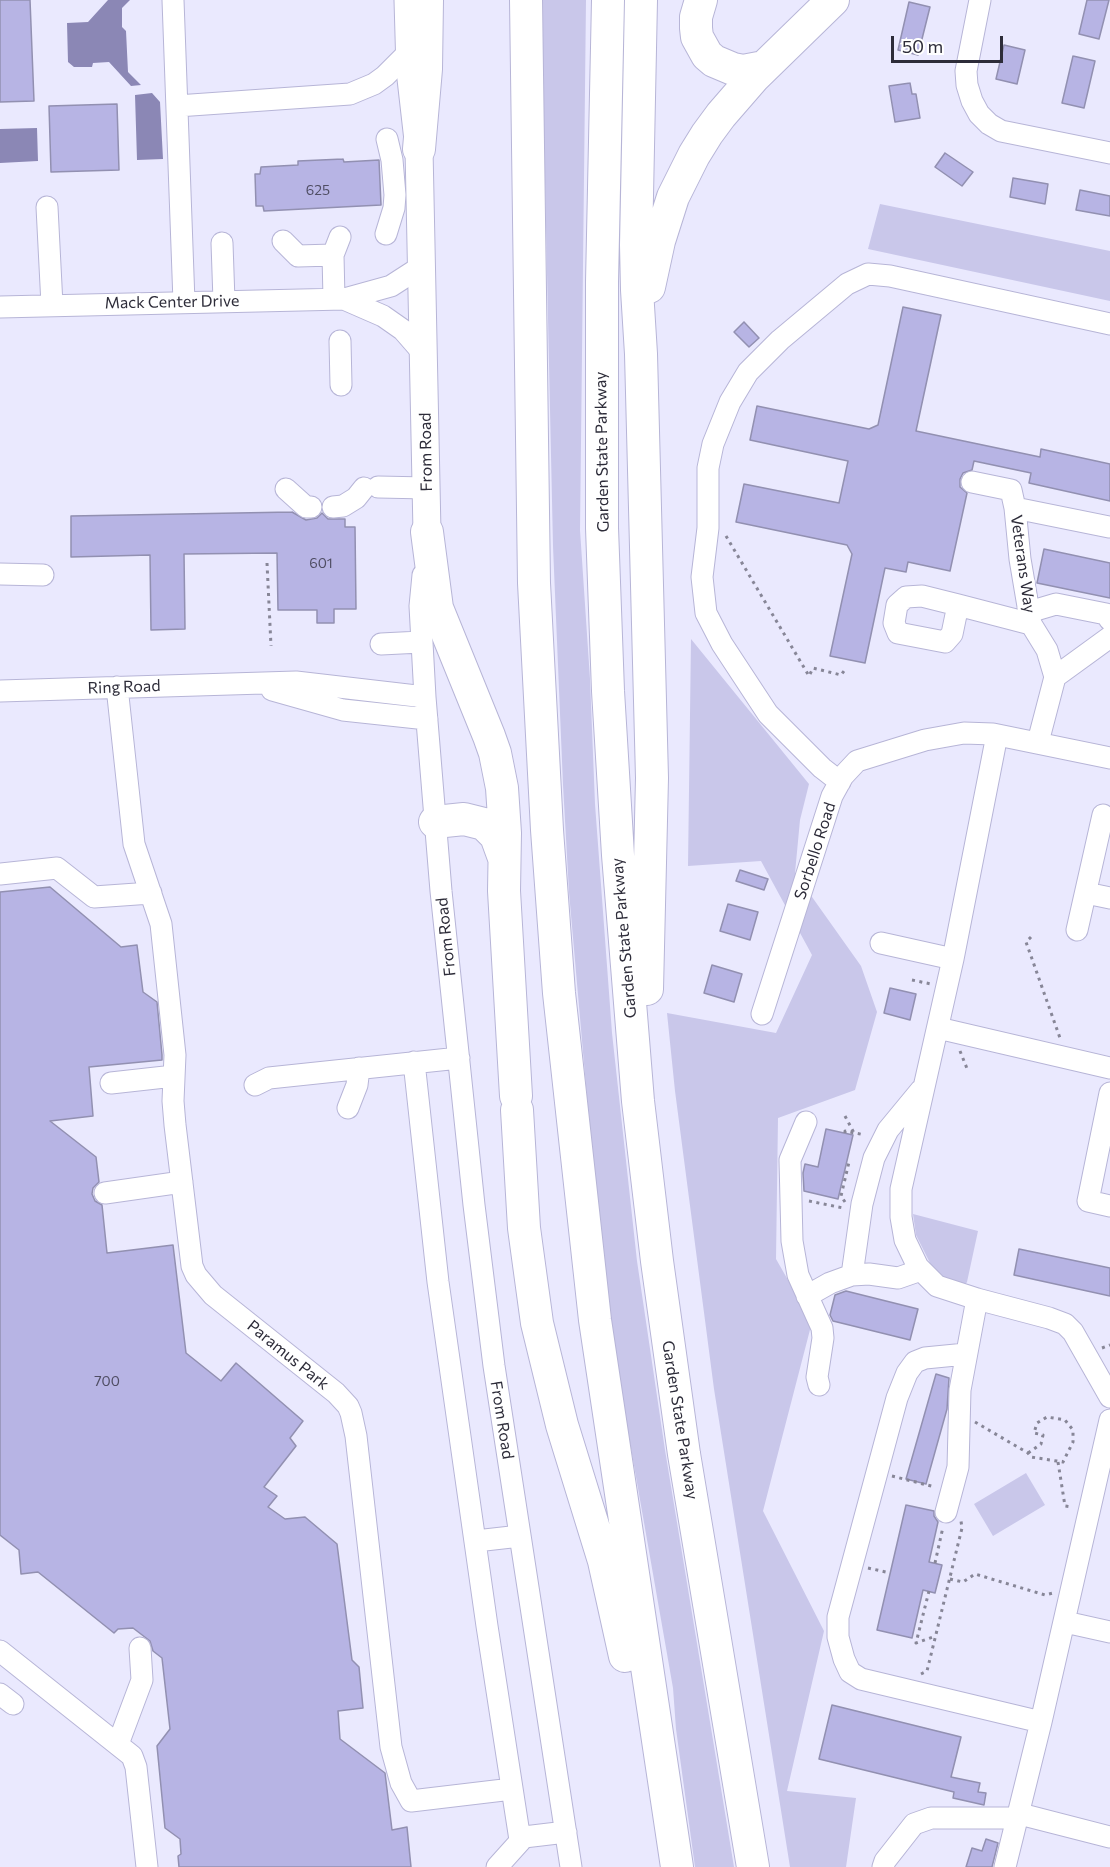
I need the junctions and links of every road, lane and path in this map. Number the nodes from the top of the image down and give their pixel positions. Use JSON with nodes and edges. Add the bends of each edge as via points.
{"nodes":[{"id":1,"x":173,"y":0,"type":"edge"},
{"id":2,"x":408,"y":0,"type":"edge"},
{"id":3,"x":427,"y":0,"type":"edge"},
{"id":4,"x":526,"y":0,"type":"edge"},
{"id":5,"x":608,"y":0,"type":"edge"},
{"id":6,"x":641,"y":0,"type":"edge"},
{"id":7,"x":701,"y":0,"type":"edge"},
{"id":8,"x":833,"y":0,"type":"edge"},
{"id":9,"x":980,"y":0,"type":"edge"},
{"id":10,"x":410,"y":51,"type":"junction"},
{"id":11,"x":764,"y":68,"type":"junction"},
{"id":12,"x":177,"y":106,"type":"junction"},
{"id":13,"x":387,"y":139,"type":"dead end"},
{"id":14,"x":419,"y":149,"type":"junction"},
{"id":15,"x":1110,"y":153,"type":"edge"},
{"id":16,"x":47,"y":207,"type":"dead end"},
{"id":17,"x":386,"y":234,"type":"dead end"},
{"id":18,"x":284,"y":241,"type":"dead end"},
{"id":19,"x":222,"y":243,"type":"dead end"},
{"id":20,"x":422,"y":266,"type":"junction"},
{"id":21,"x":339,"y":299,"type":"junction"},
{"id":22,"x":224,"y":301,"type":"junction"},
{"id":23,"x":184,"y":302,"type":"junction"},
{"id":24,"x":52,"y":305,"type":"junction"},
{"id":25,"x":0,"y":307,"type":"edge"},
{"id":26,"x":1110,"y":324,"type":"edge"},
{"id":27,"x":340,"y":341,"type":"dead end"},
{"id":28,"x":423,"y":353,"type":"junction"},
{"id":29,"x":641,"y":354,"type":"junction"},
{"id":30,"x":341,"y":385,"type":"dead end"},
{"id":31,"x":972,"y":482,"type":"dead end"},
{"id":32,"x":427,"y":488,"type":"junction"},
{"id":33,"x":286,"y":489,"type":"dead end"},
{"id":34,"x":311,"y":507,"type":"dead end"},
{"id":35,"x":333,"y":507,"type":"dead end"},
{"id":36,"x":1015,"y":508,"type":"junction"},
{"id":37,"x":1109,"y":527,"type":"edge"},
{"id":38,"x":727,"y":529,"type":"dead end"},
{"id":39,"x":427,"y":532,"type":"junction"},
{"id":40,"x":267,"y":563,"type":"dead end"},
{"id":41,"x":0,"y":574,"type":"edge"},
{"id":42,"x":43,"y":575,"type":"dead end"},
{"id":43,"x":958,"y":604,"type":"dead end"},
{"id":44,"x":1030,"y":618,"type":"junction"},
{"id":45,"x":1110,"y":620,"type":"edge"},
{"id":46,"x":1110,"y":637,"type":"edge"},
{"id":47,"x":421,"y":642,"type":"junction"},
{"id":48,"x":381,"y":644,"type":"dead end"},
{"id":49,"x":271,"y":646,"type":"dead end"},
{"id":50,"x":844,"y":671,"type":"dead end"},
{"id":51,"x":1055,"y":677,"type":"junction"},
{"id":52,"x":248,"y":684,"type":"junction"},
{"id":53,"x":117,"y":687,"type":"junction"},
{"id":54,"x":0,"y":691,"type":"edge"},
{"id":55,"x":424,"y":697,"type":"junction"},
{"id":56,"x":427,"y":719,"type":"junction"},
{"id":57,"x":997,"y":735,"type":"junction"},
{"id":58,"x":1038,"y":742,"type":"junction"},
{"id":59,"x":1110,"y":758,"type":"edge"},
{"id":60,"x":840,"y":782,"type":"junction"},
{"id":61,"x":1103,"y":815,"type":"dead end"},
{"id":62,"x":435,"y":822,"type":"junction"},
{"id":63,"x":504,"y":858,"type":"junction"},
{"id":64,"x":0,"y":873,"type":"edge"},
{"id":65,"x":151,"y":893,"type":"junction"},
{"id":66,"x":1086,"y":893,"type":"junction"},
{"id":67,"x":1110,"y":898,"type":"edge"},
{"id":68,"x":1077,"y":930,"type":"dead end"},
{"id":69,"x":1030,"y":937,"type":"dead end"},
{"id":70,"x":881,"y":943,"type":"dead end"},
{"id":71,"x":953,"y":959,"type":"junction"},
{"id":72,"x":762,"y":1014,"type":"dead end"},
{"id":73,"x":938,"y":1028,"type":"junction"},
{"id":74,"x":1061,"y":1040,"type":"dead end"},
{"id":75,"x":459,"y":1058,"type":"junction"},
{"id":76,"x":414,"y":1062,"type":"junction"},
{"id":77,"x":359,"y":1068,"type":"junction"},
{"id":78,"x":1110,"y":1068,"type":"edge"},
{"id":79,"x":174,"y":1076,"type":"junction"},
{"id":80,"x":111,"y":1083,"type":"dead end"},
{"id":81,"x":255,"y":1085,"type":"dead end"},
{"id":82,"x":925,"y":1085,"type":"junction"},
{"id":83,"x":1110,"y":1093,"type":"edge"},
{"id":84,"x":348,"y":1108,"type":"dead end"},
{"id":85,"x":845,"y":1116,"type":"dead end"},
{"id":86,"x":806,"y":1122,"type":"dead end"},
{"id":87,"x":845,"y":1133,"type":"dead end"},
{"id":88,"x":854,"y":1133,"type":"junction"},
{"id":89,"x":865,"y":1135,"type":"dead end"},
{"id":90,"x":847,"y":1162,"type":"dead end"},
{"id":91,"x":182,"y":1182,"type":"junction"},
{"id":92,"x":105,"y":1193,"type":"dead end"},
{"id":93,"x":806,"y":1200,"type":"dead end"},
{"id":94,"x":849,"y":1205,"type":"dead end"},
{"id":95,"x":1110,"y":1206,"type":"edge"},
{"id":96,"x":849,"y":1211,"type":"dead end"},
{"id":97,"x":657,"y":1261,"type":"junction"},
{"id":98,"x":921,"y":1270,"type":"junction"},
{"id":99,"x":852,"y":1275,"type":"junction"},
{"id":100,"x":807,"y":1296,"type":"junction"},
{"id":101,"x":977,"y":1299,"type":"junction"},
{"id":102,"x":966,"y":1354,"type":"junction"},
{"id":103,"x":819,"y":1384,"type":"dead end"},
{"id":104,"x":1110,"y":1397,"type":"edge"},
{"id":105,"x":958,"y":1412,"type":"junction"},
{"id":106,"x":1110,"y":1420,"type":"edge"},
{"id":107,"x":1028,"y":1453,"type":"junction"},
{"id":108,"x":1058,"y":1462,"type":"junction"},
{"id":109,"x":888,"y":1478,"type":"dead end"},
{"id":110,"x":952,"y":1491,"type":"junction"},
{"id":111,"x":1075,"y":1507,"type":"dead end"},
{"id":112,"x":946,"y":1512,"type":"junction"},
{"id":113,"x":520,"y":1536,"type":"junction"},
{"id":114,"x":476,"y":1541,"type":"junction"},
{"id":115,"x":935,"y":1563,"type":"dead end"},
{"id":116,"x":863,"y":1567,"type":"dead end"},
{"id":117,"x":890,"y":1573,"type":"dead end"},
{"id":118,"x":950,"y":1579,"type":"junction"},
{"id":119,"x":1060,"y":1590,"type":"dead end"},
{"id":120,"x":929,"y":1591,"type":"dead end"},
{"id":121,"x":1065,"y":1622,"type":"junction"},
{"id":122,"x":1110,"y":1632,"type":"edge"},
{"id":123,"x":936,"y":1636,"type":"junction"},
{"id":124,"x":140,"y":1648,"type":"dead end"},
{"id":125,"x":0,"y":1651,"type":"edge"},
{"id":126,"x":914,"y":1677,"type":"dead end"},
{"id":127,"x":1041,"y":1722,"type":"junction"},
{"id":128,"x":118,"y":1744,"type":"junction"},
{"id":129,"x":512,"y":1789,"type":"junction"},
{"id":130,"x":668,"y":1807,"type":"junction"},
{"id":131,"x":1019,"y":1816,"type":"junction"},
{"id":132,"x":566,"y":1832,"type":"junction"},
{"id":133,"x":1110,"y":1838,"type":"edge"},
{"id":134,"x":520,"y":1840,"type":"junction"},
{"id":135,"x":147,"y":1867,"type":"edge"},
{"id":136,"x":497,"y":1867,"type":"edge"},
{"id":137,"x":571,"y":1867,"type":"edge"},
{"id":138,"x":677,"y":1867,"type":"edge"},
{"id":139,"x":753,"y":1867,"type":"edge"},
{"id":140,"x":883,"y":1867,"type":"edge"},
{"id":141,"x":1005,"y":1867,"type":"edge"}],
"edges":[{"from":1,"to":12,"type":"street"},
{"from":2,"to":10,"type":"main road","name":"From Road"},
{"from":3,"to":14,"type":"highway"},
{"from":4,"to":130,"type":"highway","via":[[534,583],[555,946],[595,1320]]},
{"from":5,"to":97,"type":"highway","name":"Garden State Parkway","via":[[601,364],[604,609],[618,866],[638,1101]]},
{"from":6,"to":29,"type":"highway","via":[[636,245]]},
{"from":7,"to":11,"type":"highway","via":[[696,17],[697,37],[708,55],[733,69]]},
{"from":8,"to":11,"type":"highway"},
{"from":9,"to":15,"type":"street","via":[[966,71],[967,85],[979,114],[1001,131]]},
{"from":10,"to":12,"type":"street","via":[[374,84],[350,94]]},
{"from":10,"to":14,"type":"main road","name":"From Road"},
{"from":11,"to":29,"type":"highway","via":[[707,134],[673,197],[648,290]]},
{"from":12,"to":23,"type":"street"},
{"from":13,"to":17,"type":"street","via":[[395,195]]},
{"from":14,"to":20,"type":"main road","name":"From Road"},
{"from":16,"to":24,"type":"street"},
{"from":18,"to":21,"type":"street","via":[[298,256],[337,246]]},
{"from":19,"to":22,"type":"street"},
{"from":20,"to":21,"type":"street","name":"Mack Center Drive","via":[[391,286]]},
{"from":20,"to":28,"type":"main road","name":"From Road"},
{"from":21,"to":22,"type":"street","name":"Mack Center Drive"},
{"from":21,"to":28,"type":"street","name":"Mack Center Drive","via":[[383,316],[403,330]]},
{"from":22,"to":23,"type":"street","name":"Mack Center Drive"},
{"from":23,"to":24,"type":"street","name":"Mack Center Drive"},
{"from":24,"to":25,"type":"street","name":"Mack Center Drive"},
{"from":26,"to":60,"type":"street","via":[[868,274],[847,284],[780,340],[748,372],[736,392],[713,444],[708,468],[708,528],[702,577],[706,613],[768,714]]},
{"from":27,"to":30,"type":"street"},
{"from":28,"to":32,"type":"main road","name":"From Road"},
{"from":29,"to":97,"type":"highway","via":[[652,778],[647,995]]},
{"from":31,"to":36,"type":"street","name":"Veterans Way","via":[[1011,490]]},
{"from":32,"to":35,"type":"street","via":[[371,487],[343,506]]},
{"from":32,"to":39,"type":"main road","name":"From Road"},
{"from":33,"to":34,"type":"street"},
{"from":36,"to":37,"type":"street"},
{"from":36,"to":44,"type":"street","name":"Veterans Way"},
{"from":38,"to":50,"type":"path","via":[[726,538],[809,676],[813,668],[842,675]]},
{"from":39,"to":47,"type":"street","name":"From Road"},
{"from":39,"to":63,"type":"highway","via":[[437,608],[483,719],[499,769]]},
{"from":40,"to":49,"type":"path"},
{"from":41,"to":42,"type":"street"},
{"from":43,"to":44,"type":"street"},
{"from":44,"to":45,"type":"street","via":[[1056,604],[1106,614]]},
{"from":44,"to":51,"type":"street","name":"Veterans Way","via":[[1047,650]]},
{"from":46,"to":51,"type":"street"},
{"from":47,"to":48,"type":"street"},
{"from":47,"to":55,"type":"street","name":"From Road"},
{"from":51,"to":58,"type":"street"},
{"from":52,"to":53,"type":"street","name":"Ring Road"},
{"from":52,"to":55,"type":"street","name":"Ring Road","via":[[296,682]]},
{"from":52,"to":56,"type":"street","via":[[334,709]]},
{"from":53,"to":54,"type":"street","name":"Ring Road"},
{"from":53,"to":65,"type":"street","name":"Paramus Park","via":[[131,824]]},
{"from":55,"to":56,"type":"street","name":"From Road"},
{"from":56,"to":62,"type":"street","name":"From Road"},
{"from":57,"to":58,"type":"street","name":"Sorbello Road"},
{"from":57,"to":60,"type":"street","name":"Sorbello Road","via":[[964,733],[925,740],[857,761]]},
{"from":57,"to":71,"type":"street"},
{"from":58,"to":59,"type":"street","name":"Sorbello Road"},
{"from":60,"to":72,"type":"street","name":"Sorbello Road","via":[[832,796]]},
{"from":61,"to":66,"type":"street"},
{"from":62,"to":63,"type":"highway","via":[[464,819],[484,824],[496,836]]},
{"from":62,"to":75,"type":"street","name":"From Road"},
{"from":63,"to":130,"type":"highway","via":[[524,1228],[537,1323],[562,1425],[604,1561],[632,1688]]},
{"from":64,"to":65,"type":"street","via":[[57,868],[94,897]]},
{"from":65,"to":79,"type":"street","name":"Paramus Park","via":[[161,924]]},
{"from":66,"to":67,"type":"street"},
{"from":66,"to":68,"type":"street"},
{"from":69,"to":74,"type":"path","via":[[1026,942]]},
{"from":70,"to":71,"type":"street"},
{"from":71,"to":73,"type":"street"},
{"from":73,"to":78,"type":"street"},
{"from":73,"to":82,"type":"street"},
{"from":75,"to":76,"type":"street"},
{"from":75,"to":113,"type":"street","name":"From Road","via":[[494,1366]]},
{"from":76,"to":77,"type":"street"},
{"from":76,"to":114,"type":"street","via":[[438,1282]]},
{"from":77,"to":81,"type":"street","via":[[269,1078]]},
{"from":77,"to":84,"type":"street"},
{"from":79,"to":80,"type":"street"},
{"from":79,"to":91,"type":"street","name":"Paramus Park"},
{"from":82,"to":98,"type":"street","via":[[901,1189],[905,1240]]},
{"from":82,"to":99,"type":"street","via":[[888,1130],[874,1158],[862,1204]]},
{"from":83,"to":95,"type":"street","via":[[1088,1201]]},
{"from":85,"to":88,"type":"path"},
{"from":86,"to":100,"type":"street","via":[[790,1160],[792,1241],[798,1275]]},
{"from":87,"to":88,"type":"path"},
{"from":88,"to":89,"type":"path"},
{"from":90,"to":94,"type":"path","via":[[841,1196]]},
{"from":91,"to":92,"type":"street"},
{"from":91,"to":129,"type":"street","name":"Paramus Park","via":[[190,1257],[196,1275],[213,1294],[336,1393],[351,1413],[391,1747],[405,1791],[411,1801]]},
{"from":93,"to":96,"type":"path"},
{"from":97,"to":139,"type":"highway","name":"Garden State Parkway","via":[[686,1466]]},
{"from":98,"to":99,"type":"street","via":[[898,1278]]},
{"from":98,"to":101,"type":"street","via":[[937,1286]]},
{"from":99,"to":100,"type":"street"},
{"from":100,"to":103,"type":"street","via":[[822,1328]]},
{"from":101,"to":102,"type":"street"},
{"from":101,"to":104,"type":"street","via":[[1065,1324]]},
{"from":102,"to":105,"type":"street"},
{"from":102,"to":127,"type":"street","via":[[938,1355],[915,1362],[907,1373],[838,1617],[838,1637],[850,1672],[861,1679]]},
{"from":105,"to":107,"type":"path"},
{"from":105,"to":110,"type":"street","via":[[958,1467]]},
{"from":106,"to":121,"type":"street"},
{"from":107,"to":108,"type":"path"},
{"from":107,"to":108,"type":"path","via":[[1041,1444],[1043,1435],[1034,1433],[1037,1423],[1047,1418],[1065,1419],[1073,1430],[1073,1442],[1063,1462]]},
{"from":108,"to":111,"type":"path","via":[[1065,1506]]},
{"from":109,"to":110,"type":"path"},
{"from":110,"to":112,"type":"street"},
{"from":112,"to":115,"type":"path"},
{"from":112,"to":118,"type":"path","via":[[961,1520],[962,1528]]},
{"from":113,"to":114,"type":"street"},
{"from":113,"to":132,"type":"street","name":"From Road"},
{"from":114,"to":129,"type":"street"},
{"from":116,"to":117,"type":"path"},
{"from":118,"to":119,"type":"path","via":[[963,1582],[975,1574],[1045,1595]]},
{"from":118,"to":123,"type":"path"},
{"from":120,"to":123,"type":"path","via":[[916,1643]]},
{"from":121,"to":122,"type":"street"},
{"from":121,"to":127,"type":"street"},
{"from":123,"to":126,"type":"path","via":[[927,1671]]},
{"from":124,"to":128,"type":"street","via":[[142,1680]]},
{"from":125,"to":128,"type":"street"},
{"from":127,"to":131,"type":"street"},
{"from":128,"to":135,"type":"street","via":[[135,1761]]},
{"from":129,"to":134,"type":"street"},
{"from":130,"to":138,"type":"highway"},
{"from":131,"to":133,"type":"street"},
{"from":131,"to":140,"type":"street","via":[[931,1818],[914,1824]]},
{"from":131,"to":141,"type":"street"},
{"from":132,"to":134,"type":"street"},
{"from":132,"to":137,"type":"street","name":"From Road"},
{"from":134,"to":136,"type":"street"}]}
